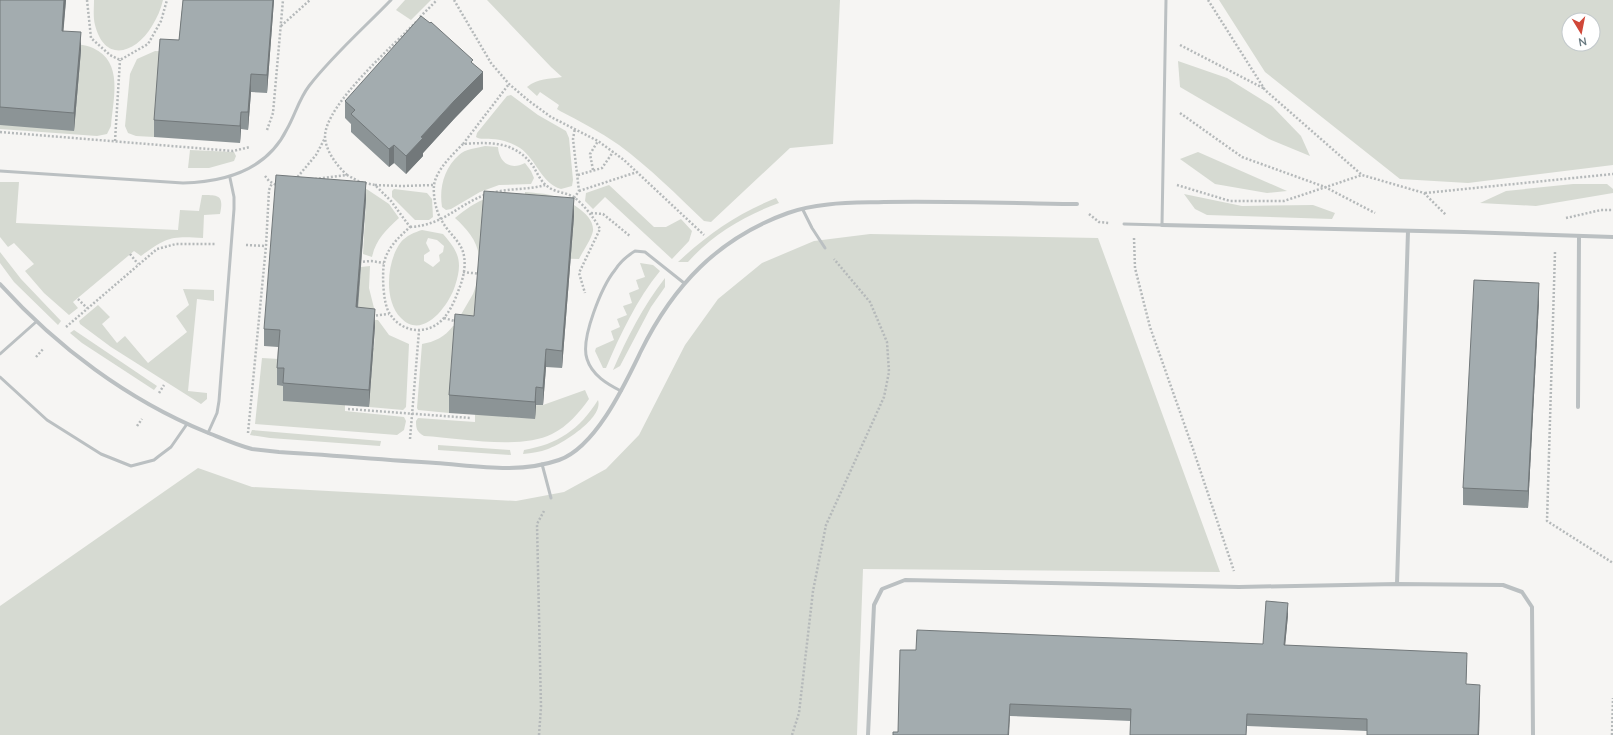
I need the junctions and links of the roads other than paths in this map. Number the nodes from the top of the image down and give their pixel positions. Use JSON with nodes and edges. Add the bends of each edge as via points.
{"nodes":[{"id":1,"x":391,"y":0,"type":"edge"},
{"id":2,"x":1166,"y":0,"type":"edge"},
{"id":3,"x":0,"y":171,"type":"edge"},
{"id":4,"x":230,"y":178,"type":"junction"},
{"id":5,"x":1078,"y":204,"type":"road end"},
{"id":6,"x":803,"y":210,"type":"junction"},
{"id":7,"x":1124,"y":224,"type":"road end"},
{"id":8,"x":1162,"y":225,"type":"junction"},
{"id":9,"x":1408,"y":231,"type":"junction"},
{"id":10,"x":1579,"y":236,"type":"junction"},
{"id":11,"x":1613,"y":238,"type":"edge"},
{"id":12,"x":825,"y":248,"type":"road end"},
{"id":13,"x":684,"y":283,"type":"junction"},
{"id":14,"x":0,"y":284,"type":"edge"},
{"id":15,"x":36,"y":322,"type":"junction"},
{"id":16,"x":0,"y":354,"type":"edge"},
{"id":17,"x":0,"y":377,"type":"edge"},
{"id":18,"x":621,"y":391,"type":"junction"},
{"id":19,"x":1578,"y":407,"type":"dead end"},
{"id":20,"x":187,"y":424,"type":"junction"},
{"id":21,"x":208,"y":433,"type":"junction"},
{"id":22,"x":542,"y":464,"type":"junction"},
{"id":23,"x":551,"y":498,"type":"road end"},
{"id":24,"x":1397,"y":584,"type":"junction"},
{"id":25,"x":868,"y":735,"type":"edge"},
{"id":26,"x":1532,"y":735,"type":"edge"}],
"edges":[{"from":1,"to":4,"type":"lane","via":[[308,87],[278,145],[258,164]]},
{"from":2,"to":8,"type":"lane"},
{"from":3,"to":4,"type":"lane","via":[[183,183],[206,183]]},
{"from":4,"to":21,"type":"lane","via":[[234,197],[219,402]]},
{"from":5,"to":6,"type":"street","via":[[895,202],[837,204]]},
{"from":6,"to":12,"type":"lane"},
{"from":6,"to":13,"type":"street","via":[[789,212],[745,233],[703,263]]},
{"from":7,"to":8,"type":"lane"},
{"from":8,"to":9,"type":"street"},
{"from":9,"to":10,"type":"street"},
{"from":9,"to":24,"type":"street"},
{"from":10,"to":11,"type":"street"},
{"from":10,"to":19,"type":"street"},
{"from":13,"to":18,"type":"street","via":[[652,328]]},
{"from":13,"to":18,"type":"lane","via":[[645,252],[635,251],[614,271],[593,314],[585,343],[587,358],[602,381]]},
{"from":14,"to":15,"type":"street"},
{"from":15,"to":16,"type":"lane"},
{"from":15,"to":20,"type":"street","via":[[53,338],[114,383]]},
{"from":17,"to":20,"type":"lane","via":[[47,420],[101,454],[131,466],[154,460],[171,447]]},
{"from":18,"to":22,"type":"street","via":[[600,426],[578,447],[562,459]]},
{"from":20,"to":21,"type":"street"},
{"from":21,"to":22,"type":"street","via":[[244,446],[279,452],[491,468],[519,469]]},
{"from":22,"to":23,"type":"lane"},
{"from":24,"to":25,"type":"street","via":[[1239,587],[904,580],[882,589],[874,605]]},
{"from":24,"to":26,"type":"street","via":[[1503,585],[1522,592],[1532,607]]}]}
